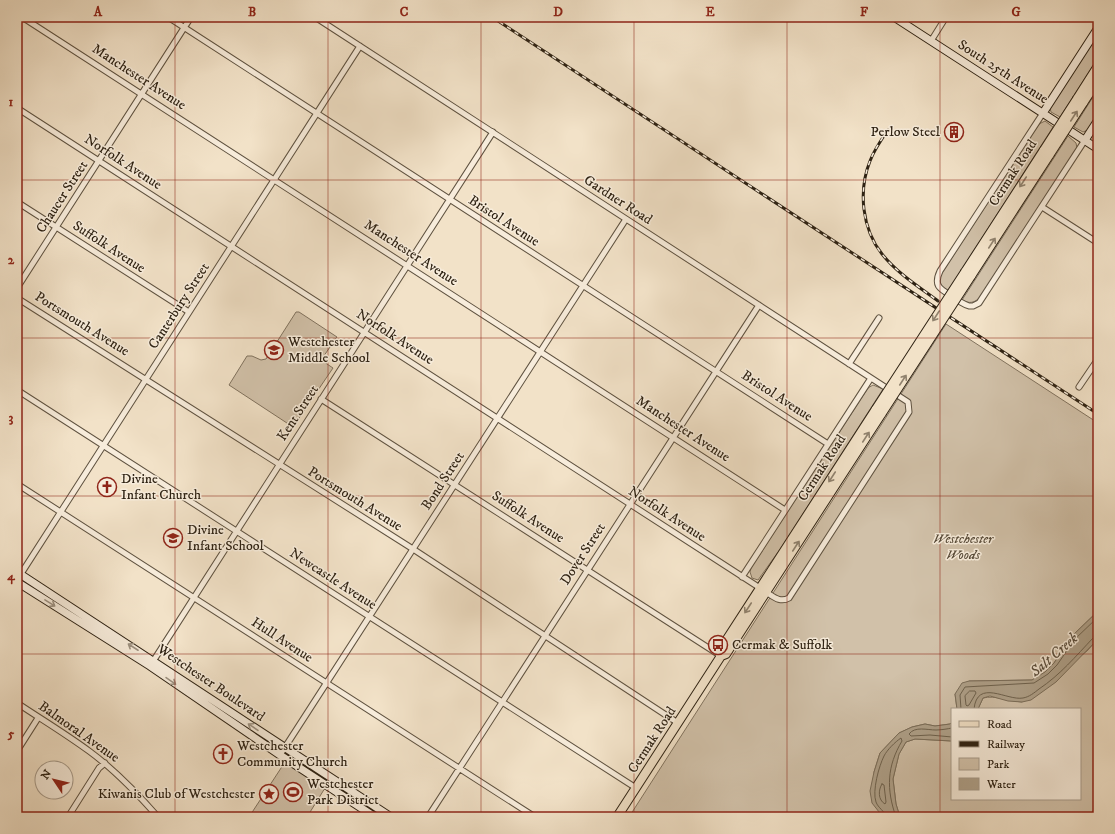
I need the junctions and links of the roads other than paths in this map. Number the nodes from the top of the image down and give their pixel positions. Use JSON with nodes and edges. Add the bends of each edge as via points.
{"nodes":[{"id":1,"x":22,"y":17,"type":"edge"},
{"id":2,"x":168,"y":17,"type":"edge"},
{"id":3,"x":191,"y":17,"type":"edge"},
{"id":4,"x":315,"y":17,"type":"edge"},
{"id":5,"x":894,"y":17,"type":"edge"},
{"id":6,"x":946,"y":17,"type":"edge"},
{"id":7,"x":184,"y":27,"type":"junction"},
{"id":8,"x":1098,"y":28,"type":"edge"},
{"id":9,"x":931,"y":41,"type":"junction"},
{"id":10,"x":360,"y":46,"type":"junction"},
{"id":11,"x":1098,"y":66,"type":"edge"},
{"id":12,"x":1098,"y":80,"type":"edge"},
{"id":13,"x":143,"y":94,"type":"junction"},
{"id":14,"x":1080,"y":101,"type":"junction"},
{"id":15,"x":17,"y":108,"type":"edge"},
{"id":16,"x":317,"y":113,"type":"junction"},
{"id":17,"x":1043,"y":113,"type":"junction"},
{"id":18,"x":1098,"y":120,"type":"edge"},
{"id":19,"x":493,"y":132,"type":"junction"},
{"id":20,"x":1085,"y":140,"type":"junction"},
{"id":21,"x":1098,"y":149,"type":"edge"},
{"id":22,"x":99,"y":161,"type":"junction"},
{"id":23,"x":274,"y":179,"type":"junction"},
{"id":24,"x":449,"y":200,"type":"junction"},
{"id":25,"x":17,"y":202,"type":"edge"},
{"id":26,"x":1042,"y":207,"type":"junction"},
{"id":27,"x":626,"y":219,"type":"junction"},
{"id":28,"x":56,"y":227,"type":"junction"},
{"id":29,"x":1098,"y":243,"type":"edge"},
{"id":30,"x":231,"y":246,"type":"junction"},
{"id":31,"x":407,"y":265,"type":"junction"},
{"id":32,"x":583,"y":286,"type":"junction"},
{"id":33,"x":17,"y":288,"type":"edge"},
{"id":34,"x":17,"y":298,"type":"edge"},
{"id":35,"x":759,"y":305,"type":"junction"},
{"id":36,"x":189,"y":312,"type":"junction"},
{"id":37,"x":879,"y":318,"type":"dead end"},
{"id":38,"x":365,"y":332,"type":"junction"},
{"id":39,"x":540,"y":352,"type":"junction"},
{"id":40,"x":1098,"y":359,"type":"edge"},
{"id":41,"x":849,"y":364,"type":"junction"},
{"id":42,"x":716,"y":372,"type":"junction"},
{"id":43,"x":871,"y":378,"type":"junction"},
{"id":44,"x":146,"y":379,"type":"junction"},
{"id":45,"x":1079,"y":387,"type":"dead end"},
{"id":46,"x":17,"y":390,"type":"edge"},
{"id":47,"x":321,"y":399,"type":"junction"},
{"id":48,"x":497,"y":418,"type":"junction"},
{"id":49,"x":673,"y":438,"type":"junction"},
{"id":50,"x":828,"y":444,"type":"junction"},
{"id":51,"x":103,"y":446,"type":"junction"},
{"id":52,"x":279,"y":465,"type":"junction"},
{"id":53,"x":17,"y":484,"type":"edge"},
{"id":54,"x":455,"y":484,"type":"junction"},
{"id":55,"x":630,"y":504,"type":"junction"},
{"id":56,"x":785,"y":510,"type":"junction"},
{"id":57,"x":61,"y":513,"type":"junction"},
{"id":58,"x":236,"y":531,"type":"junction"},
{"id":59,"x":413,"y":549,"type":"junction"},
{"id":60,"x":587,"y":570,"type":"junction"},
{"id":61,"x":18,"y":577,"type":"edge"},
{"id":62,"x":742,"y":577,"type":"junction"},
{"id":63,"x":763,"y":590,"type":"junction"},
{"id":64,"x":194,"y":598,"type":"junction"},
{"id":65,"x":369,"y":617,"type":"junction"},
{"id":66,"x":545,"y":636,"type":"junction"},
{"id":67,"x":721,"y":656,"type":"junction"},
{"id":68,"x":152,"y":663,"type":"junction"},
{"id":69,"x":326,"y":683,"type":"junction"},
{"id":70,"x":502,"y":702,"type":"junction"},
{"id":71,"x":17,"y":703,"type":"edge"},
{"id":72,"x":38,"y":718,"type":"junction"},
{"id":73,"x":678,"y":723,"type":"junction"},
{"id":74,"x":285,"y":748,"type":"junction"},
{"id":75,"x":17,"y":751,"type":"edge"},
{"id":76,"x":280,"y":755,"type":"junction"},
{"id":77,"x":105,"y":763,"type":"junction"},
{"id":78,"x":459,"y":768,"type":"junction"},
{"id":79,"x":636,"y":788,"type":"junction"},
{"id":80,"x":68,"y":817,"type":"edge"},
{"id":81,"x":158,"y":817,"type":"edge"},
{"id":82,"x":375,"y":817,"type":"edge"},
{"id":83,"x":391,"y":817,"type":"edge"},
{"id":84,"x":428,"y":817,"type":"edge"},
{"id":85,"x":533,"y":817,"type":"edge"},
{"id":86,"x":617,"y":817,"type":"edge"}],
"edges":[{"from":1,"to":13,"type":"street","name":"Manchester Avenue"},
{"from":2,"to":7,"type":"street","name":"Bristol Avenue"},
{"from":3,"to":7,"type":"street","name":"Chaucer Street"},
{"from":4,"to":10,"type":"street","name":"Gardner Road"},
{"from":5,"to":9,"type":"street","name":"South 25th Avenue"},
{"from":6,"to":9,"type":"street"},
{"from":7,"to":13,"type":"street","name":"Chaucer Street"},
{"from":7,"to":16,"type":"street","name":"Bristol Avenue"},
{"from":8,"to":17,"type":"street"},
{"from":9,"to":17,"type":"street","name":"South 25th Avenue"},
{"from":10,"to":16,"type":"street","name":"Canterbury Street"},
{"from":10,"to":19,"type":"street","name":"Gardner Road"},
{"from":11,"to":14,"type":"main road","name":"Cermak Road"},
{"from":12,"to":14,"type":"main road","name":"Cermak Road"},
{"from":13,"to":22,"type":"street","name":"Chaucer Street"},
{"from":13,"to":23,"type":"street","name":"Manchester Avenue"},
{"from":14,"to":63,"type":"main road","name":"Cermak Road","bridge":true},
{"from":15,"to":22,"type":"street","name":"Norfolk Avenue"},
{"from":16,"to":23,"type":"street","name":"Canterbury Street"},
{"from":16,"to":24,"type":"street","name":"Bristol Avenue"},
{"from":17,"to":20,"type":"street","name":"South 25th Avenue"},
{"from":17,"to":26,"type":"street","name":"Cermak Road","via":[[940,271],[937,284],[969,306],[979,303]]},
{"from":18,"to":20,"type":"street"},
{"from":19,"to":24,"type":"street","name":"Kent Street"},
{"from":19,"to":27,"type":"street","name":"Gardner Road"},
{"from":20,"to":21,"type":"street","name":"South 25th Avenue"},
{"from":20,"to":26,"type":"street","name":"Cermak Road"},
{"from":22,"to":28,"type":"street","name":"Chaucer Street"},
{"from":22,"to":30,"type":"street","name":"Norfolk Avenue"},
{"from":23,"to":30,"type":"street","name":"Canterbury Street"},
{"from":23,"to":31,"type":"street","name":"Manchester Avenue"},
{"from":24,"to":31,"type":"street","name":"Kent Street"},
{"from":24,"to":32,"type":"street","name":"Bristol Avenue"},
{"from":25,"to":28,"type":"street","name":"Suffolk Avenue"},
{"from":26,"to":29,"type":"street"},
{"from":27,"to":32,"type":"street","name":"Bond Street"},
{"from":27,"to":35,"type":"street","name":"Gardner Road"},
{"from":28,"to":33,"type":"street","name":"Chaucer Street"},
{"from":28,"to":36,"type":"street","name":"Suffolk Avenue"},
{"from":30,"to":36,"type":"street","name":"Canterbury Street"},
{"from":30,"to":38,"type":"street","name":"Norfolk Avenue"},
{"from":31,"to":38,"type":"street","name":"Kent Street"},
{"from":31,"to":39,"type":"street","name":"Manchester Avenue"},
{"from":32,"to":39,"type":"street","name":"Bond Street"},
{"from":32,"to":42,"type":"street","name":"Bristol Avenue"},
{"from":34,"to":44,"type":"street","name":"Portsmouth Avenue"},
{"from":35,"to":41,"type":"street","name":"Gardner Road"},
{"from":35,"to":42,"type":"street","name":"Dover Street"},
{"from":36,"to":44,"type":"street","name":"Canterbury Street"},
{"from":37,"to":41,"type":"street"},
{"from":38,"to":47,"type":"street","name":"Kent Street"},
{"from":38,"to":48,"type":"street","name":"Norfolk Avenue"},
{"from":39,"to":48,"type":"street","name":"Bond Street"},
{"from":39,"to":49,"type":"street","name":"Manchester Avenue"},
{"from":40,"to":45,"type":"street"},
{"from":41,"to":43,"type":"street","name":"Gardner Road"},
{"from":42,"to":49,"type":"street","name":"Dover Street"},
{"from":42,"to":50,"type":"street","name":"Bristol Avenue"},
{"from":43,"to":50,"type":"street","name":"Cermak Road"},
{"from":43,"to":63,"type":"street","name":"Gardner Road","via":[[908,402],[909,412],[789,598],[785,601],[780,600]]},
{"from":44,"to":51,"type":"street","name":"Canterbury Street"},
{"from":44,"to":52,"type":"street","name":"Portsmouth Avenue"},
{"from":46,"to":51,"type":"street","name":"Newcastle Avenue"},
{"from":47,"to":52,"type":"street","name":"Kent Street"},
{"from":47,"to":54,"type":"street","name":"Suffolk Avenue"},
{"from":48,"to":54,"type":"street","name":"Bond Street"},
{"from":48,"to":55,"type":"street","name":"Norfolk Avenue"},
{"from":49,"to":55,"type":"street","name":"Dover Street"},
{"from":49,"to":56,"type":"street","name":"Manchester Avenue"},
{"from":50,"to":56,"type":"street","name":"Cermak Road"},
{"from":51,"to":57,"type":"street","name":"Canterbury Street"},
{"from":51,"to":58,"type":"street","name":"Newcastle Avenue"},
{"from":52,"to":58,"type":"street","name":"Kent Street"},
{"from":52,"to":59,"type":"street","name":"Portsmouth Avenue"},
{"from":53,"to":57,"type":"street","name":"Hull Avenue"},
{"from":54,"to":59,"type":"street","name":"Bond Street"},
{"from":54,"to":60,"type":"street","name":"Suffolk Avenue"},
{"from":55,"to":60,"type":"street","name":"Dover Street"},
{"from":55,"to":62,"type":"street","name":"Norfolk Avenue"},
{"from":56,"to":62,"type":"street","name":"Cermak Road"},
{"from":57,"to":61,"type":"street","name":"Canterbury Street"},
{"from":57,"to":64,"type":"street","name":"Hull Avenue"},
{"from":58,"to":64,"type":"street","name":"Kent Street"},
{"from":58,"to":65,"type":"street","name":"Newcastle Avenue"},
{"from":59,"to":65,"type":"street","name":"Bond Street"},
{"from":59,"to":66,"type":"street","name":"Portsmouth Avenue"},
{"from":60,"to":66,"type":"street","name":"Dover Street"},
{"from":60,"to":67,"type":"street","name":"Suffolk Avenue"},
{"from":61,"to":68,"type":"street","name":"Westchester Boulevard"},
{"from":62,"to":63,"type":"street","name":"Norfolk Avenue"},
{"from":63,"to":67,"type":"main road","name":"Cermak Road","via":[[720,650]]},
{"from":64,"to":68,"type":"street","name":"Kent Street"},
{"from":64,"to":69,"type":"street","name":"Hull Avenue"},
{"from":65,"to":69,"type":"street","name":"Bond Street"},
{"from":65,"to":70,"type":"street","name":"Newcastle Avenue"},
{"from":66,"to":70,"type":"street","name":"Dover Street"},
{"from":66,"to":73,"type":"street","name":"Portsmouth Avenue"},
{"from":67,"to":73,"type":"main road","name":"Cermak Road"},
{"from":74,"to":68,"type":"street","name":"Westchester Boulevard","one_way":true},
{"from":68,"to":76,"type":"street","name":"Westchester Boulevard","one_way":true},
{"from":69,"to":74,"type":"street","name":"Bond Street"},
{"from":69,"to":78,"type":"street","name":"Hull Avenue"},
{"from":70,"to":78,"type":"street","name":"Dover Street"},
{"from":70,"to":79,"type":"street","name":"Newcastle Avenue"},
{"from":71,"to":72,"type":"street","name":"Balmoral Avenue"},
{"from":72,"to":75,"type":"street"},
{"from":72,"to":77,"type":"street","name":"Balmoral Avenue"},
{"from":73,"to":79,"type":"main road","name":"Cermak Road"},
{"from":74,"to":76,"type":"street","name":"Bond Street"},
{"from":74,"to":83,"type":"street","name":"Westchester Boulevard"},
{"from":76,"to":82,"type":"street","name":"Westchester Boulevard"},
{"from":77,"to":80,"type":"street"},
{"from":77,"to":81,"type":"street","name":"Balmoral Avenue"},
{"from":78,"to":84,"type":"street","name":"Dover Street"},
{"from":78,"to":85,"type":"street","name":"Hull Avenue"},
{"from":79,"to":86,"type":"main road","name":"Cermak Road"}]}
